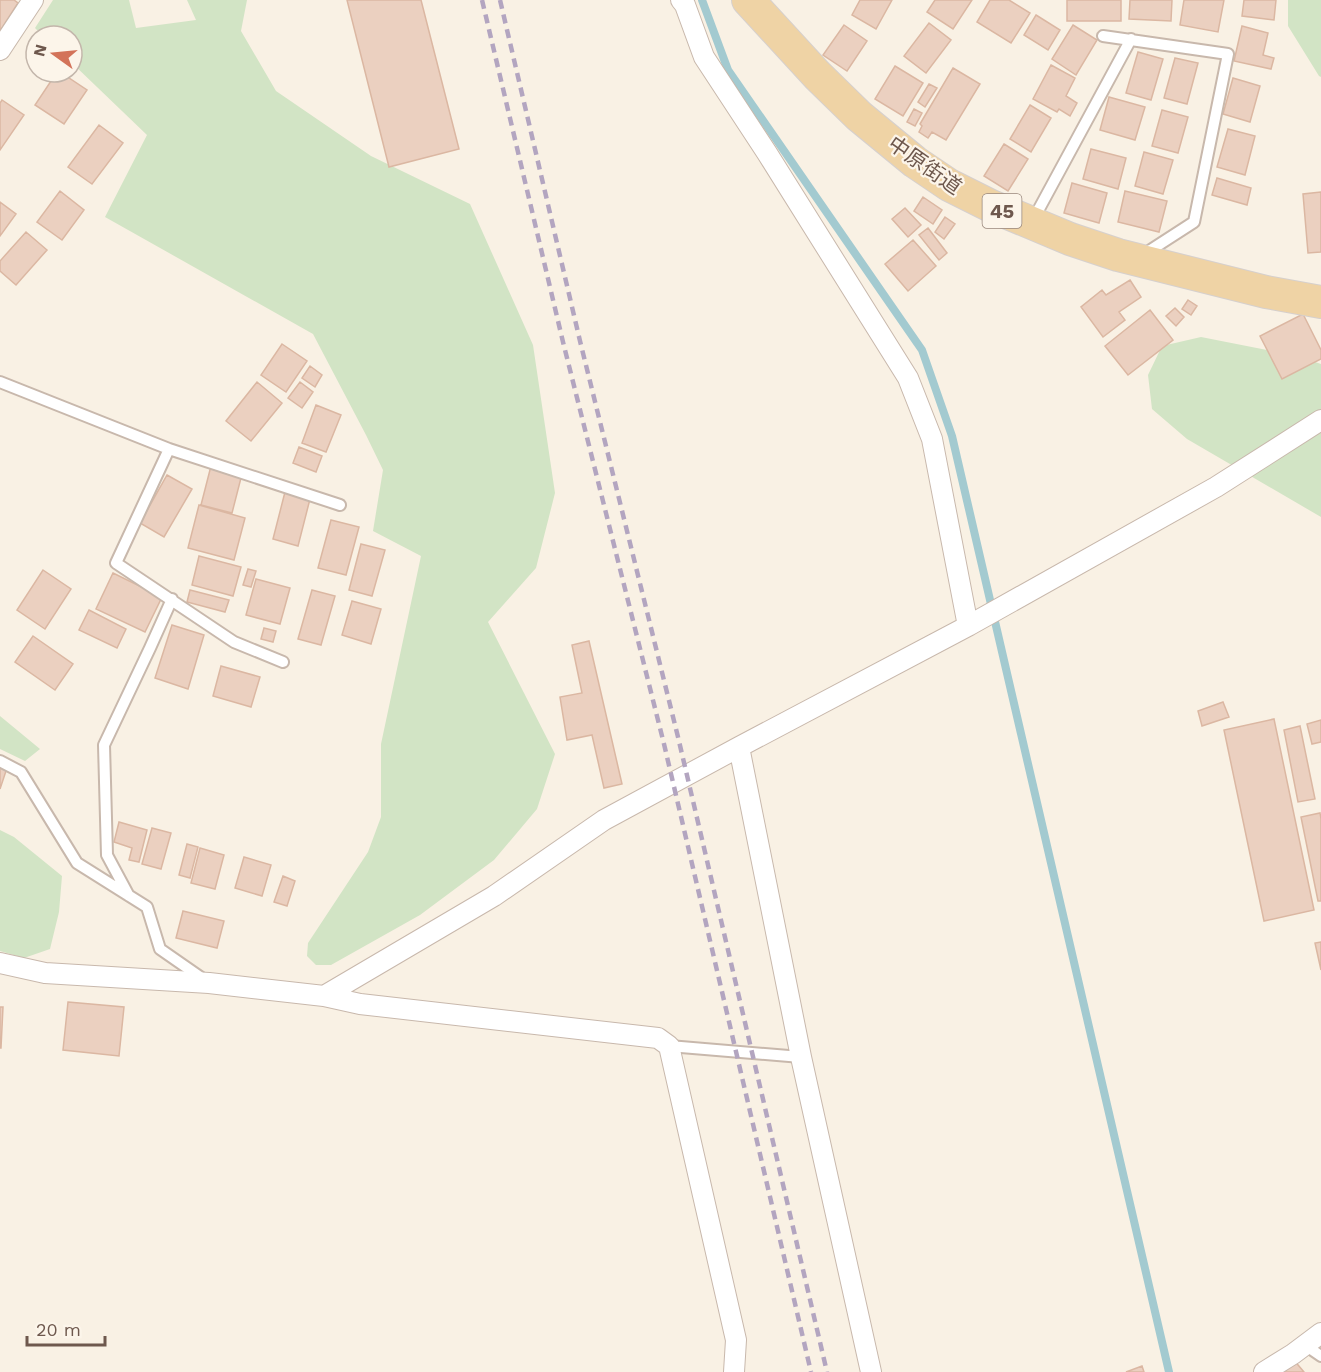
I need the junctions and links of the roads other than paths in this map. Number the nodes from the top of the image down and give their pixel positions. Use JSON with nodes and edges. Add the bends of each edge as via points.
{"nodes":[{"id":1,"x":33,"y":0,"type":"edge"},
{"id":2,"x":681,"y":0,"type":"edge"},
{"id":3,"x":748,"y":0,"type":"edge"},
{"id":4,"x":1103,"y":36,"type":"dead end"},
{"id":5,"x":1131,"y":39,"type":"junction"},
{"id":6,"x":0,"y":50,"type":"edge"},
{"id":7,"x":1032,"y":223,"type":"junction"},
{"id":8,"x":1136,"y":260,"type":"junction"},
{"id":9,"x":1321,"y":302,"type":"edge"},
{"id":10,"x":0,"y":382,"type":"edge"},
{"id":11,"x":1321,"y":420,"type":"edge"},
{"id":12,"x":169,"y":449,"type":"junction"},
{"id":13,"x":340,"y":505,"type":"dead end"},
{"id":14,"x":172,"y":599,"type":"junction"},
{"id":15,"x":972,"y":624,"type":"junction"},
{"id":16,"x":283,"y":662,"type":"dead end"},
{"id":17,"x":739,"y":747,"type":"junction"},
{"id":18,"x":0,"y":761,"type":"edge"},
{"id":19,"x":129,"y":896,"type":"junction"},
{"id":20,"x":0,"y":963,"type":"edge"},
{"id":21,"x":209,"y":982,"type":"junction"},
{"id":22,"x":324,"y":996,"type":"junction"},
{"id":23,"x":669,"y":1046,"type":"junction"},
{"id":24,"x":801,"y":1057,"type":"junction"},
{"id":25,"x":1321,"y":1333,"type":"edge"},
{"id":26,"x":1313,"y":1351,"type":"edge"},
{"id":27,"x":734,"y":1372,"type":"edge"},
{"id":28,"x":871,"y":1372,"type":"edge"},
{"id":29,"x":1264,"y":1372,"type":"edge"}],
"edges":[{"from":1,"to":6,"type":"street"},
{"from":2,"to":15,"type":"street","via":[[704,57],[908,378],[932,439]]},
{"from":3,"to":7,"type":"main road","name":"中原街道","number":"45","via":[[842,100],[915,162],[949,185]]},
{"from":4,"to":5,"type":"lane"},
{"from":5,"to":7,"type":"lane"},
{"from":5,"to":8,"type":"lane","via":[[1228,54],[1194,222]]},
{"from":7,"to":8,"type":"main road","name":"中原街道","number":"45"},
{"from":8,"to":9,"type":"main road","name":"中原街道","number":"45"},
{"from":10,"to":12,"type":"lane"},
{"from":11,"to":15,"type":"street","via":[[1216,488]]},
{"from":12,"to":13,"type":"lane"},
{"from":12,"to":14,"type":"lane","via":[[116,563]]},
{"from":14,"to":16,"type":"lane","via":[[234,642]]},
{"from":14,"to":19,"type":"lane","via":[[104,745],[107,855]]},
{"from":15,"to":17,"type":"street"},
{"from":17,"to":22,"type":"street","via":[[604,820],[494,896]]},
{"from":17,"to":24,"type":"street"},
{"from":18,"to":19,"type":"lane","via":[[21,772],[77,862]]},
{"from":19,"to":21,"type":"lane","via":[[147,908],[160,949]]},
{"from":20,"to":21,"type":"street","via":[[45,973]]},
{"from":21,"to":22,"type":"street"},
{"from":22,"to":23,"type":"street","via":[[360,1004],[658,1038]]},
{"from":23,"to":24,"type":"lane"},
{"from":23,"to":27,"type":"street","via":[[736,1340]]},
{"from":24,"to":28,"type":"street"},
{"from":25,"to":26,"type":"street"},
{"from":26,"to":29,"type":"street","via":[[1293,1354]]}]}
